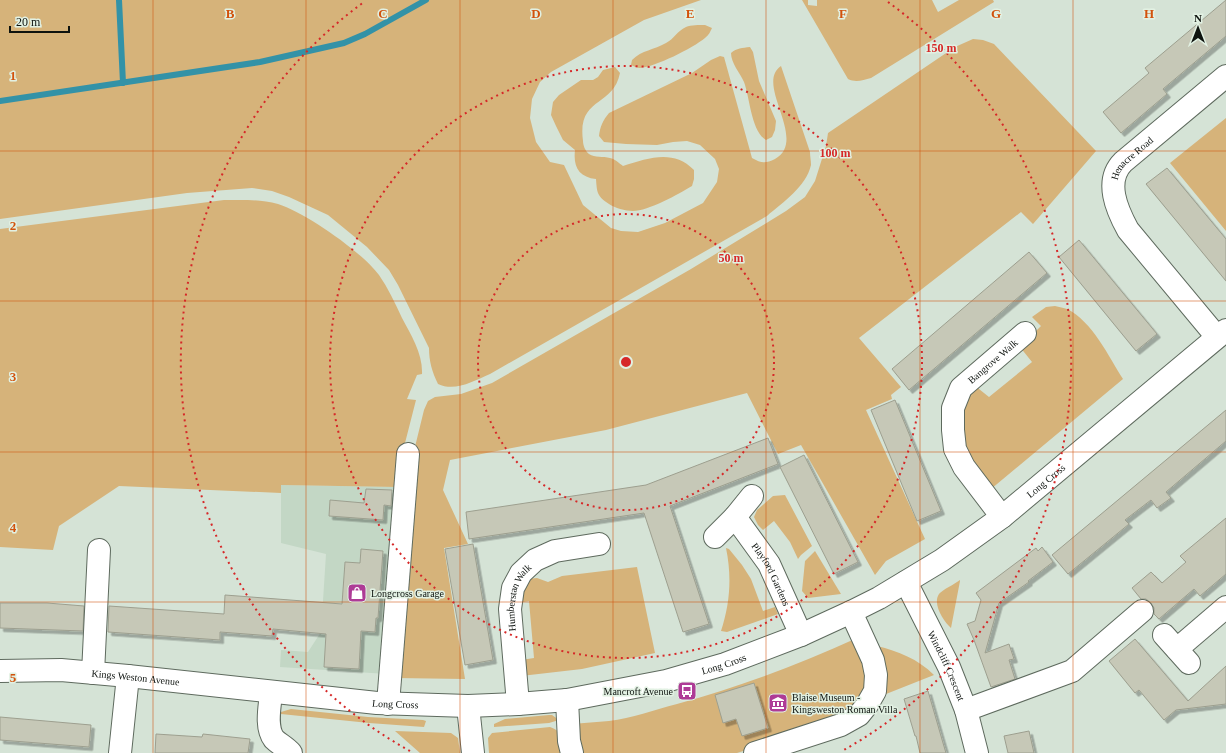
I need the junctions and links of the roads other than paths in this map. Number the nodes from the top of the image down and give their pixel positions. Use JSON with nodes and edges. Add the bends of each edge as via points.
{"nodes":[{"id":1,"x":1226,"y":76,"type":"edge"},
{"id":2,"x":1025,"y":333,"type":"dead end"},
{"id":3,"x":1222,"y":333,"type":"edge"},
{"id":4,"x":408,"y":454,"type":"dead end"},
{"id":5,"x":752,"y":496,"type":"dead end"},
{"id":6,"x":735,"y":517,"type":"junction"},
{"id":7,"x":1002,"y":517,"type":"junction"},
{"id":8,"x":715,"y":537,"type":"dead end"},
{"id":9,"x":599,"y":544,"type":"dead end"},
{"id":10,"x":99,"y":550,"type":"dead end"},
{"id":11,"x":906,"y":582,"type":"junction"},
{"id":12,"x":1226,"y":607,"type":"edge"},
{"id":13,"x":1142,"y":611,"type":"dead end"},
{"id":14,"x":851,"y":612,"type":"junction"},
{"id":15,"x":801,"y":634,"type":"junction"},
{"id":16,"x":1176,"y":649,"type":"dead end"},
{"id":17,"x":0,"y":671,"type":"edge"},
{"id":18,"x":93,"y":674,"type":"junction"},
{"id":19,"x":128,"y":676,"type":"junction"},
{"id":20,"x":271,"y":693,"type":"junction"},
{"id":21,"x":567,"y":700,"type":"junction"},
{"id":22,"x":388,"y":704,"type":"junction"},
{"id":23,"x":518,"y":704,"type":"junction"},
{"id":24,"x":468,"y":706,"type":"junction"},
{"id":25,"x":966,"y":710,"type":"junction"},
{"id":26,"x":120,"y":753,"type":"edge"},
{"id":27,"x":291,"y":753,"type":"edge"},
{"id":28,"x":473,"y":753,"type":"edge"},
{"id":29,"x":572,"y":753,"type":"edge"},
{"id":30,"x":756,"y":753,"type":"edge"},
{"id":31,"x":977,"y":753,"type":"edge"}],
"edges":[{"from":1,"to":3,"type":"street","name":"Henacre Road","via":[[1120,166],[1115,175],[1114,187],[1118,210],[1128,230]]},
{"from":2,"to":7,"type":"street","name":"Bangrove Walk","via":[[961,388],[953,408],[953,430],[958,455],[964,467]]},
{"from":3,"to":7,"type":"street","name":"Long Cross"},
{"from":4,"to":22,"type":"street"},
{"from":5,"to":6,"type":"street"},
{"from":6,"to":8,"type":"street"},
{"from":6,"to":15,"type":"street","name":"Playford Gardens","via":[[769,564]]},
{"from":7,"to":11,"type":"street","name":"Long Cross"},
{"from":9,"to":23,"type":"street","name":"Humberstan Walk","via":[[555,551],[534,560],[521,573],[513,588],[510,609]]},
{"from":10,"to":18,"type":"street"},
{"from":11,"to":14,"type":"street","name":"Long Cross"},
{"from":11,"to":25,"type":"street","name":"Windcliff Crescent","via":[[950,667]]},
{"from":12,"to":16,"type":"street"},
{"from":13,"to":25,"type":"street","via":[[1072,671]]},
{"from":14,"to":15,"type":"street","name":"Long Cross"},
{"from":14,"to":30,"type":"street","via":[[873,660],[876,675],[875,691],[867,705],[859,715],[841,725]]},
{"from":15,"to":21,"type":"street","name":"Long Cross","via":[[725,664],[666,681]]},
{"from":17,"to":18,"type":"street","name":"Kings Weston Avenue","via":[[61,670]]},
{"from":18,"to":19,"type":"street","name":"Kings Weston Avenue"},
{"from":19,"to":20,"type":"street","name":"Kings Weston Avenue"},
{"from":19,"to":26,"type":"street"},
{"from":20,"to":22,"type":"street","name":"Long Cross"},
{"from":20,"to":27,"type":"street","via":[[271,734]]},
{"from":21,"to":23,"type":"street","name":"Long Cross"},
{"from":21,"to":29,"type":"street"},
{"from":22,"to":24,"type":"street","name":"Long Cross"},
{"from":23,"to":24,"type":"street","name":"Long Cross"},
{"from":24,"to":28,"type":"street"},
{"from":25,"to":31,"type":"street","name":"Windcliff Crescent"}]}
